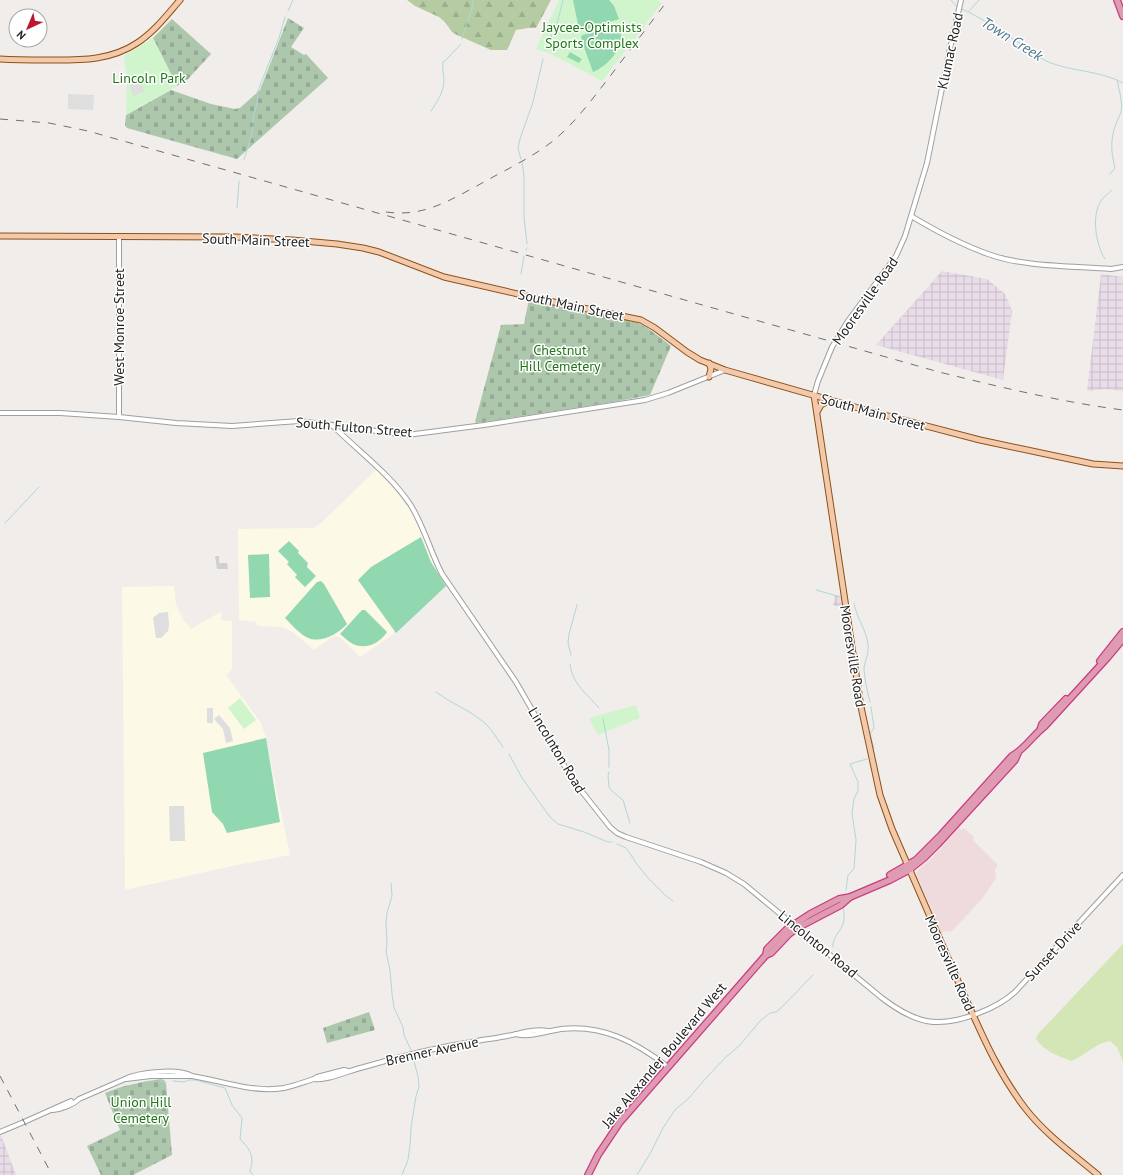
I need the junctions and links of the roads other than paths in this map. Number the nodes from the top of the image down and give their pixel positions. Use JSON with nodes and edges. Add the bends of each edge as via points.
{"nodes":[{"id":1,"x":180,"y":0,"type":"edge"},
{"id":2,"x":1117,"y":0,"type":"edge"},
{"id":3,"x":961,"y":1,"type":"edge"},
{"id":4,"x":1123,"y":16,"type":"edge"},
{"id":5,"x":0,"y":59,"type":"edge"},
{"id":6,"x":939,"y":102,"type":"joint"},
{"id":7,"x":911,"y":216,"type":"junction"},
{"id":8,"x":0,"y":236,"type":"edge"},
{"id":9,"x":119,"y":237,"type":"junction"},
{"id":10,"x":1123,"y":268,"type":"edge"},
{"id":11,"x":709,"y":363,"type":"junction"},
{"id":12,"x":725,"y":370,"type":"junction"},
{"id":13,"x":709,"y":377,"type":"junction"},
{"id":14,"x":814,"y":395,"type":"junction"},
{"id":15,"x":830,"y":400,"type":"junction"},
{"id":16,"x":0,"y":413,"type":"edge"},
{"id":17,"x":817,"y":413,"type":"junction"},
{"id":18,"x":119,"y":417,"type":"junction"},
{"id":19,"x":332,"y":425,"type":"junction"},
{"id":20,"x":1123,"y":466,"type":"edge"},
{"id":21,"x":1123,"y":628,"type":"edge"},
{"id":22,"x":1123,"y":632,"type":"edge"},
{"id":23,"x":1123,"y":639,"type":"edge"},
{"id":24,"x":1095,"y":667,"type":"junction"},
{"id":25,"x":1040,"y":730,"type":"junction"},
{"id":26,"x":908,"y":868,"type":"junction"},
{"id":27,"x":1123,"y":875,"type":"edge"},
{"id":28,"x":795,"y":926,"type":"junction"},
{"id":29,"x":974,"y":1015,"type":"junction"},
{"id":30,"x":668,"y":1067,"type":"junction"},
{"id":31,"x":0,"y":1132,"type":"edge"},
{"id":32,"x":588,"y":1175,"type":"edge"},
{"id":33,"x":1098,"y":1175,"type":"edge"}],
"edges":[{"from":1,"to":5,"type":"main road","via":[[148,35],[119,53],[78,60]]},
{"from":2,"to":4,"type":"highway"},
{"from":3,"to":6,"type":"street","name":"Klumac Road"},
{"from":6,"to":7,"type":"street","name":"Mooresville Road","via":[[927,163]]},
{"from":7,"to":10,"type":"street","via":[[951,239],[989,255],[1016,261]]},
{"from":7,"to":14,"type":"street","name":"Mooresville Road","via":[[896,256],[832,347]]},
{"from":8,"to":9,"type":"main road","name":"South Main Street"},
{"from":9,"to":11,"type":"main road","name":"South Main Street","via":[[235,237],[363,248],[444,277],[641,320],[687,352]]},
{"from":9,"to":18,"type":"street","name":"West Monroe Street"},
{"from":11,"to":12,"type":"main road","name":"South Main Street"},
{"from":11,"to":13,"type":"main road"},
{"from":12,"to":13,"type":"street","name":"South Fulton Street"},
{"from":12,"to":14,"type":"main road","name":"South Main Street"},
{"from":13,"to":19,"type":"street","name":"South Fulton Street","via":[[645,400],[447,430],[407,435]]},
{"from":14,"to":15,"type":"main road","name":"South Main Street"},
{"from":14,"to":17,"type":"main road","name":"Mooresville Road"},
{"from":15,"to":17,"type":"main road","via":[[821,405]]},
{"from":15,"to":20,"type":"main road","name":"South Main Street","via":[[999,444],[1093,464]]},
{"from":16,"to":18,"type":"street","name":"South Fulton Street","via":[[60,413]]},
{"from":17,"to":26,"type":"main road","name":"Mooresville Road","via":[[861,707],[880,795]]},
{"from":18,"to":19,"type":"street","name":"South Fulton Street","via":[[234,426],[299,421]]},
{"from":19,"to":28,"type":"street","name":"Lincolnton Road","via":[[394,483],[410,504],[442,574],[516,682],[572,779],[604,821],[617,833],[726,873],[744,884]]},
{"from":21,"to":24,"type":"highway"},
{"from":22,"to":24,"type":"highway"},
{"from":23,"to":25,"type":"highway","name":"Jake Alexander Boulevard West","via":[[1071,699]]},
{"from":24,"to":25,"type":"highway","name":"Jake Alexander Boulevard West","via":[[1042,724]]},
{"from":25,"to":26,"type":"highway","name":"Jake Alexander Boulevard West","via":[[938,844],[924,858]]},
{"from":26,"to":28,"type":"highway","name":"Jake Alexander Boulevard West","via":[[890,880],[839,899],[810,914]]},
{"from":26,"to":29,"type":"main road","name":"Mooresville Road"},
{"from":27,"to":29,"type":"street","name":"Sunset Drive","via":[[1016,992],[998,1005]]},
{"from":28,"to":29,"type":"street","name":"Lincolnton Road","via":[[888,1002],[916,1019],[939,1023]]},
{"from":28,"to":30,"type":"highway","name":"Jake Alexander Boulevard West","via":[[771,953],[766,955]]},
{"from":29,"to":33,"type":"main road","name":"Mooresville Road","via":[[1000,1072],[1021,1103],[1040,1126]]},
{"from":30,"to":31,"type":"street","name":"Brenner Avenue","via":[[638,1046],[606,1032],[577,1028],[516,1034],[435,1049],[285,1087],[254,1089],[192,1076],[158,1075],[125,1080]]},
{"from":30,"to":32,"type":"highway","name":"Jake Alexander Boulevard West","via":[[620,1122]]}]}
